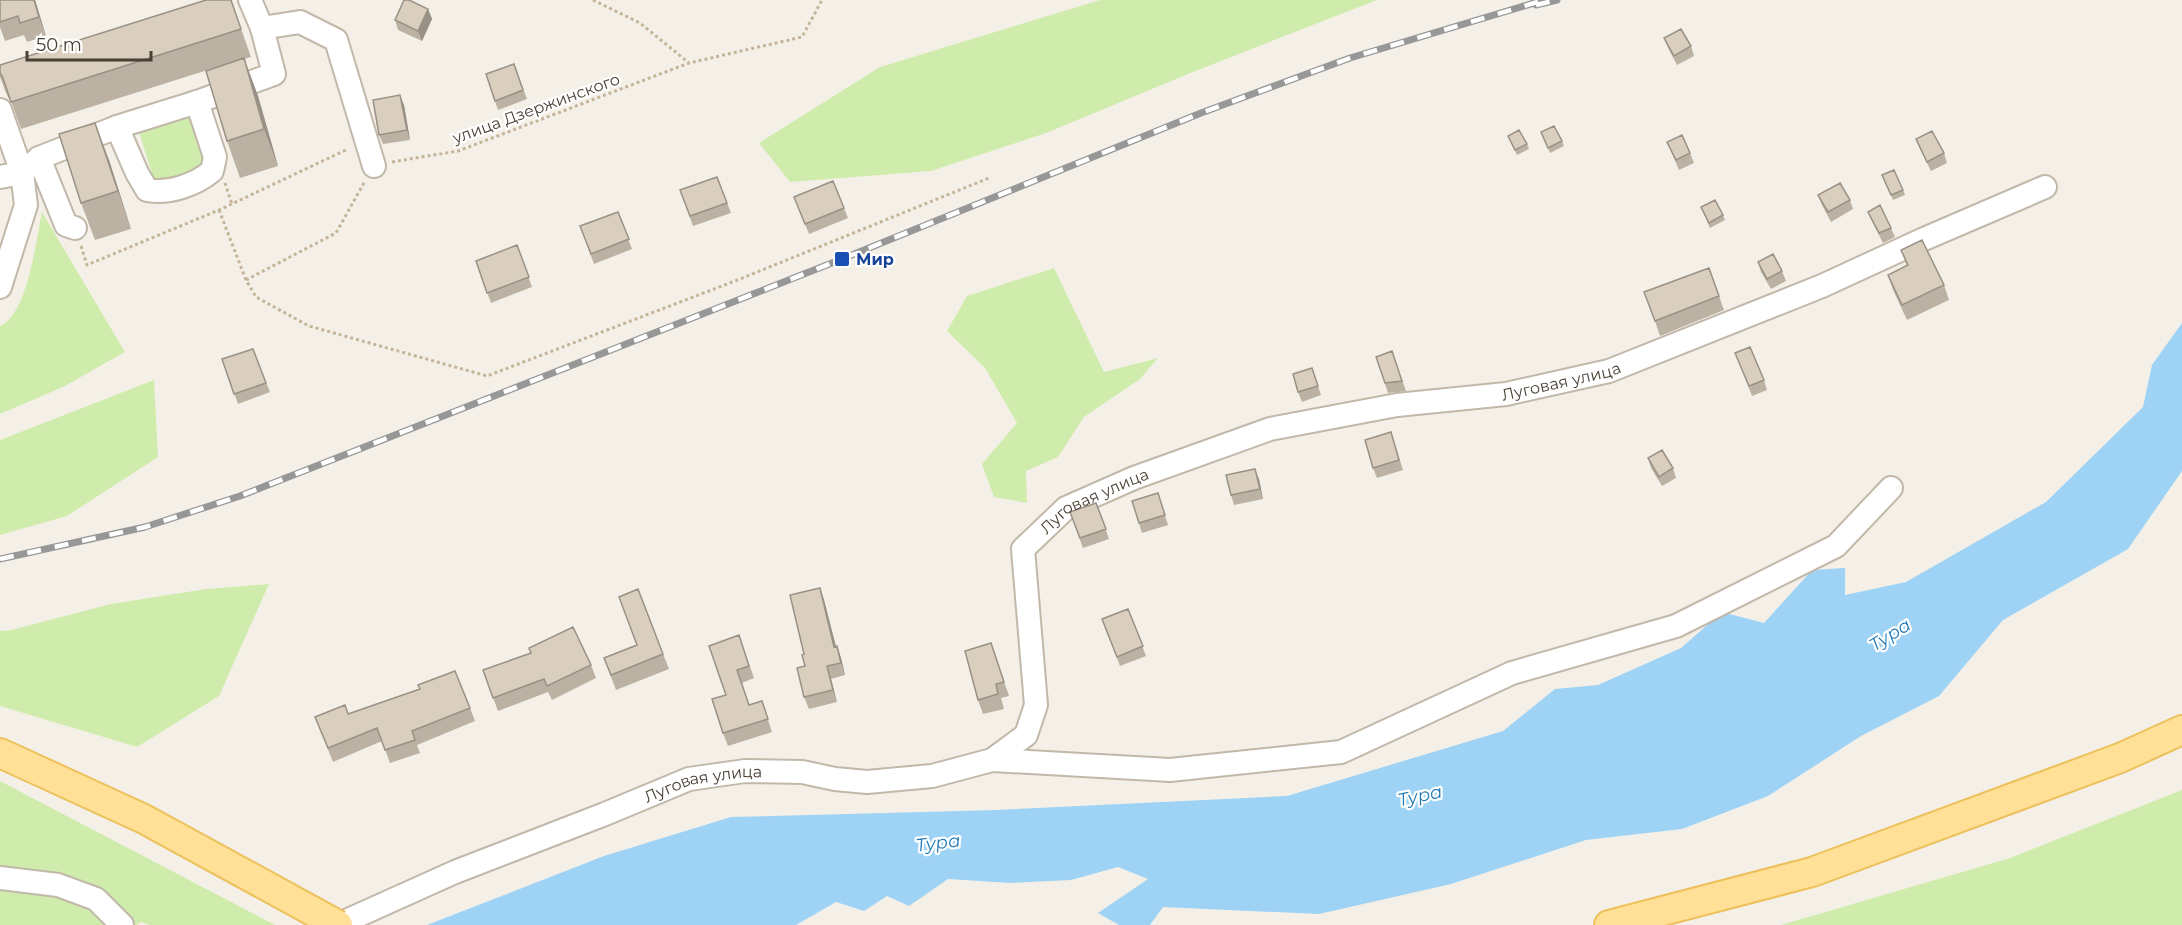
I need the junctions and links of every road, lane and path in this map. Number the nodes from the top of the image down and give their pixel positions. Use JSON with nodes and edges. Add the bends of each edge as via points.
{"nodes":[{"id":1,"x":594,"y":0,"type":"edge"},
{"id":2,"x":822,"y":0,"type":"edge"},
{"id":3,"x":251,"y":1,"type":"edge"},
{"id":4,"x":228,"y":9,"type":"edge"},
{"id":5,"x":262,"y":28,"type":"junction"},
{"id":6,"x":688,"y":63,"type":"junction"},
{"id":7,"x":197,"y":102,"type":"junction"},
{"id":8,"x":0,"y":110,"type":"edge"},
{"id":9,"x":117,"y":127,"type":"junction"},
{"id":10,"x":366,"y":141,"type":"junction"},
{"id":11,"x":31,"y":166,"type":"junction"},
{"id":12,"x":374,"y":166,"type":"junction"},
{"id":13,"x":0,"y":177,"type":"edge"},
{"id":14,"x":989,"y":178,"type":"dead end"},
{"id":15,"x":2045,"y":187,"type":"dead end"},
{"id":16,"x":219,"y":210,"type":"junction"},
{"id":17,"x":75,"y":228,"type":"joint"},
{"id":18,"x":246,"y":280,"type":"junction"},
{"id":19,"x":0,"y":286,"type":"edge"},
{"id":20,"x":1891,"y":488,"type":"dead end"},
{"id":21,"x":2182,"y":730,"type":"edge"},
{"id":22,"x":0,"y":753,"type":"edge"},
{"id":23,"x":992,"y":760,"type":"junction"},
{"id":24,"x":0,"y":878,"type":"edge"},
{"id":25,"x":122,"y":925,"type":"edge"},
{"id":26,"x":338,"y":925,"type":"edge"},
{"id":27,"x":1610,"y":925,"type":"edge"}],
"edges":[{"from":1,"to":6,"type":"path","via":[[640,23]]},
{"from":2,"to":6,"type":"path","name":"улица Дзержинского","via":[[802,37]]},
{"from":3,"to":4,"type":"street"},
{"from":3,"to":5,"type":"street"},
{"from":5,"to":7,"type":"street","via":[[274,74]]},
{"from":5,"to":10,"type":"street","via":[[300,22],[336,40]]},
{"from":6,"to":12,"type":"path","name":"улица Дзержинского","via":[[458,151]]},
{"from":7,"to":9,"type":"street"},
{"from":7,"to":9,"type":"street","via":[[215,157],[212,171],[199,181],[160,192],[147,190]]},
{"from":8,"to":11,"type":"street"},
{"from":9,"to":11,"type":"street"},
{"from":10,"to":12,"type":"street"},
{"from":10,"to":16,"type":"path"},
{"from":11,"to":13,"type":"street"},
{"from":11,"to":17,"type":"street","via":[[66,225]]},
{"from":11,"to":19,"type":"street","via":[[26,205]]},
{"from":12,"to":18,"type":"path","via":[[336,233]]},
{"from":14,"to":18,"type":"path","via":[[487,376],[309,326],[256,297]]},
{"from":15,"to":23,"type":"street","name":"Луговая улица","via":[[1822,286],[1608,371],[1506,394],[1397,405],[1269,429],[1134,478],[1066,508],[1023,549],[1036,705],[1026,735]]},
{"from":16,"to":17,"type":"path","via":[[87,265]]},
{"from":16,"to":18,"type":"path"},
{"from":20,"to":23,"type":"street","via":[[1836,546],[1676,626],[1512,673],[1341,752],[1170,770]]},
{"from":21,"to":27,"type":"main road","via":[[2120,758],[1812,872]]},
{"from":22,"to":26,"type":"main road","bridge":true,"via":[[144,819]]},
{"from":23,"to":26,"type":"street","name":"Луговая улица","via":[[932,776],[867,782],[802,772],[745,771],[689,779],[455,872]]},
{"from":24,"to":25,"type":"street","via":[[58,885],[96,899]]}]}
